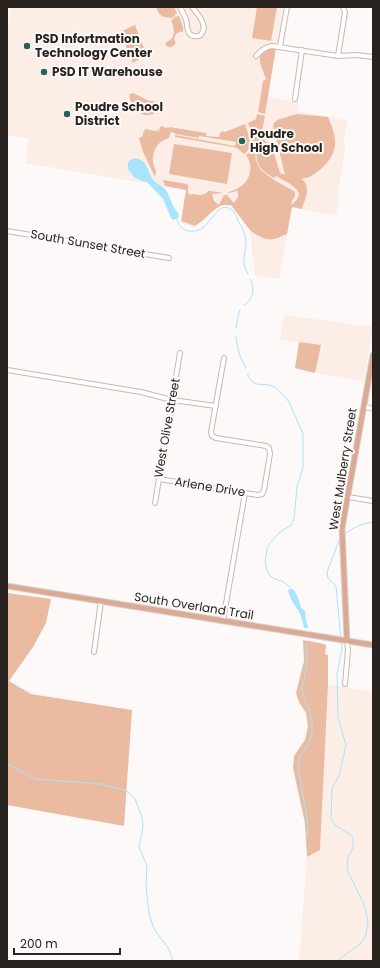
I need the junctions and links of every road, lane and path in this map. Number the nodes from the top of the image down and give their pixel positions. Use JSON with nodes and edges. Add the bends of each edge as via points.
{"nodes":[{"id":1,"x":180,"y":7,"type":"edge"},
{"id":2,"x":192,"y":7,"type":"edge"},
{"id":3,"x":287,"y":7,"type":"edge"},
{"id":4,"x":342,"y":7,"type":"edge"},
{"id":5,"x":280,"y":46,"type":"junction"},
{"id":6,"x":302,"y":50,"type":"junction"},
{"id":7,"x":256,"y":56,"type":"dead end"},
{"id":8,"x":338,"y":56,"type":"junction"},
{"id":9,"x":373,"y":57,"type":"edge"},
{"id":10,"x":295,"y":99,"type":"dead end"},
{"id":11,"x":7,"y":231,"type":"edge"},
{"id":12,"x":169,"y":258,"type":"dead end"},
{"id":13,"x":180,"y":353,"type":"dead end"},
{"id":14,"x":373,"y":355,"type":"edge"},
{"id":15,"x":224,"y":358,"type":"dead end"},
{"id":16,"x":7,"y":370,"type":"edge"},
{"id":17,"x":172,"y":400,"type":"junction"},
{"id":18,"x":216,"y":406,"type":"junction"},
{"id":19,"x":364,"y":406,"type":"junction"},
{"id":20,"x":373,"y":409,"type":"edge"},
{"id":21,"x":159,"y":479,"type":"junction"},
{"id":22,"x":245,"y":493,"type":"junction"},
{"id":23,"x":348,"y":497,"type":"junction"},
{"id":24,"x":373,"y":501,"type":"edge"},
{"id":25,"x":155,"y":503,"type":"dead end"},
{"id":26,"x":9,"y":586,"type":"edge"},
{"id":27,"x":101,"y":601,"type":"junction"},
{"id":28,"x":223,"y":621,"type":"junction"},
{"id":29,"x":343,"y":640,"type":"junction"},
{"id":30,"x":373,"y":645,"type":"edge"},
{"id":31,"x":94,"y":652,"type":"dead end"},
{"id":32,"x":345,"y":684,"type":"dead end"}],
"edges":[{"from":1,"to":2,"type":"street","via":[[189,34],[194,37],[204,32],[204,26]]},
{"from":3,"to":5,"type":"street"},
{"from":4,"to":8,"type":"street","via":[[345,12]]},
{"from":5,"to":6,"type":"street"},
{"from":5,"to":7,"type":"street","via":[[267,47]]},
{"from":6,"to":8,"type":"street"},
{"from":6,"to":10,"type":"street"},
{"from":8,"to":9,"type":"street"},
{"from":11,"to":12,"type":"street","name":"South Sunset Street"},
{"from":13,"to":17,"type":"street","name":"West Olive Street"},
{"from":14,"to":19,"type":"main road","name":"West Mulberry Street"},
{"from":15,"to":18,"type":"street"},
{"from":16,"to":17,"type":"street","via":[[141,392]]},
{"from":17,"to":18,"type":"street"},
{"from":17,"to":21,"type":"street","name":"West Olive Street"},
{"from":18,"to":22,"type":"street","name":"Arlene Drive","via":[[212,436],[269,448],[262,494]]},
{"from":19,"to":20,"type":"street"},
{"from":19,"to":23,"type":"main road","name":"West Mulberry Street"},
{"from":21,"to":22,"type":"street","name":"Arlene Drive"},
{"from":21,"to":25,"type":"street","name":"West Olive Street"},
{"from":22,"to":28,"type":"street"},
{"from":23,"to":24,"type":"street"},
{"from":23,"to":29,"type":"main road","name":"West Mulberry Street","via":[[342,525]]},
{"from":26,"to":27,"type":"main road","name":"South Overland Trail"},
{"from":27,"to":28,"type":"main road","name":"South Overland Trail"},
{"from":27,"to":31,"type":"street"},
{"from":28,"to":29,"type":"main road","name":"South Overland Trail"},
{"from":29,"to":30,"type":"main road","name":"South Overland Trail"},
{"from":29,"to":32,"type":"street","name":"West Mulberry Street","via":[[348,650]]}]}
